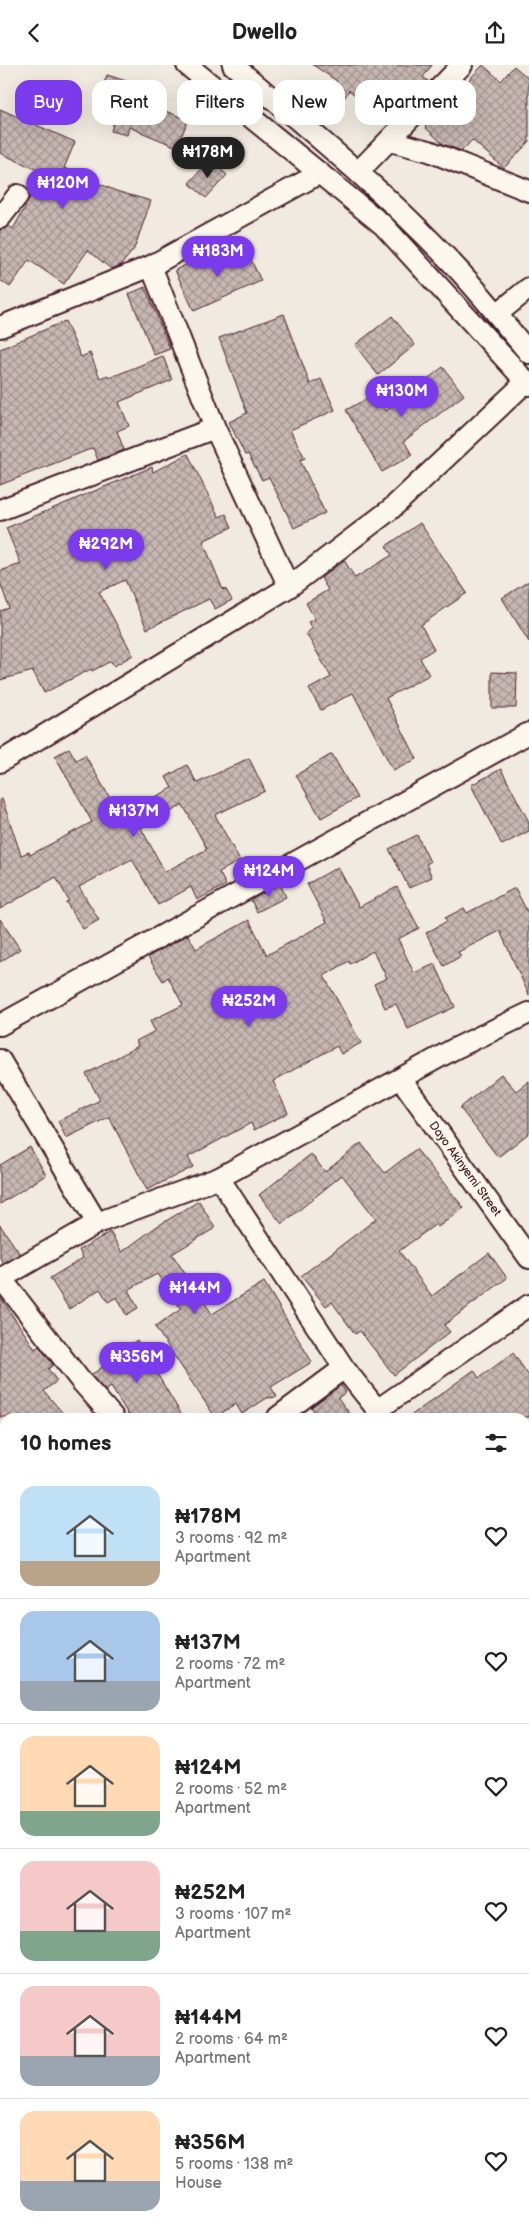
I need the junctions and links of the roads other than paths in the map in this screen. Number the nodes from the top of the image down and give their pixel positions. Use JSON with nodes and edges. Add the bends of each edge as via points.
{"nodes":[{"id":1,"x":187,"y":65,"type":"edge"},
{"id":2,"x":233,"y":65,"type":"edge"},
{"id":3,"x":462,"y":65,"type":"edge"},
{"id":4,"x":390,"y":141,"type":"junction"},
{"id":5,"x":358,"y":172,"type":"junction"},
{"id":6,"x":320,"y":173,"type":"junction"},
{"id":7,"x":529,"y":191,"type":"edge"},
{"id":8,"x":18,"y":195,"type":"dead end"},
{"id":9,"x":0,"y":218,"type":"edge"},
{"id":10,"x":151,"y":266,"type":"junction"},
{"id":11,"x":529,"y":288,"type":"edge"},
{"id":12,"x":497,"y":315,"type":"junction"},
{"id":13,"x":0,"y":327,"type":"edge"},
{"id":14,"x":529,"y":353,"type":"edge"},
{"id":15,"x":528,"y":383,"type":"edge"},
{"id":16,"x":215,"y":429,"type":"junction"},
{"id":17,"x":0,"y":510,"type":"edge"},
{"id":18,"x":289,"y":587,"type":"junction"},
{"id":19,"x":529,"y":733,"type":"edge"},
{"id":20,"x":0,"y":762,"type":"edge"},
{"id":21,"x":529,"y":1013,"type":"edge"},
{"id":22,"x":0,"y":1025,"type":"edge"},
{"id":23,"x":0,"y":1059,"type":"edge"},
{"id":24,"x":401,"y":1079,"type":"junction"},
{"id":25,"x":220,"y":1178,"type":"junction"},
{"id":26,"x":97,"y":1223,"type":"junction"},
{"id":27,"x":529,"y":1258,"type":"edge"},
{"id":28,"x":0,"y":1279,"type":"edge"},
{"id":29,"x":529,"y":1305,"type":"edge"},
{"id":30,"x":344,"y":1368,"type":"junction"},
{"id":31,"x":109,"y":1413,"type":"edge"},
{"id":32,"x":283,"y":1413,"type":"edge"},
{"id":33,"x":379,"y":1413,"type":"edge"},
{"id":34,"x":381,"y":1413,"type":"edge"}],
"edges":[{"from":1,"to":6,"type":"street"},
{"from":2,"to":5,"type":"street"},
{"from":3,"to":4,"type":"street"},
{"from":4,"to":5,"type":"street"},
{"from":4,"to":7,"type":"street","via":[[429,151]]},
{"from":5,"to":12,"type":"street","via":[[449,260]]},
{"from":6,"to":10,"type":"street"},
{"from":6,"to":15,"type":"street","via":[[383,225]]},
{"from":8,"to":9,"type":"street"},
{"from":10,"to":13,"type":"street"},
{"from":10,"to":16,"type":"street"},
{"from":11,"to":12,"type":"street"},
{"from":12,"to":14,"type":"street"},
{"from":15,"to":18,"type":"street","via":[[391,509]]},
{"from":16,"to":17,"type":"street"},
{"from":16,"to":18,"type":"street"},
{"from":18,"to":20,"type":"street"},
{"from":19,"to":22,"type":"street"},
{"from":21,"to":24,"type":"street","via":[[476,1037]]},
{"from":23,"to":26,"type":"street"},
{"from":24,"to":25,"type":"street"},
{"from":24,"to":27,"type":"street","name":"Dayo Akinyemi Street"},
{"from":25,"to":26,"type":"street"},
{"from":25,"to":30,"type":"street"},
{"from":26,"to":28,"type":"street"},
{"from":28,"to":31,"type":"street"},
{"from":29,"to":34,"type":"street"},
{"from":30,"to":32,"type":"street"},
{"from":30,"to":33,"type":"street"}]}
